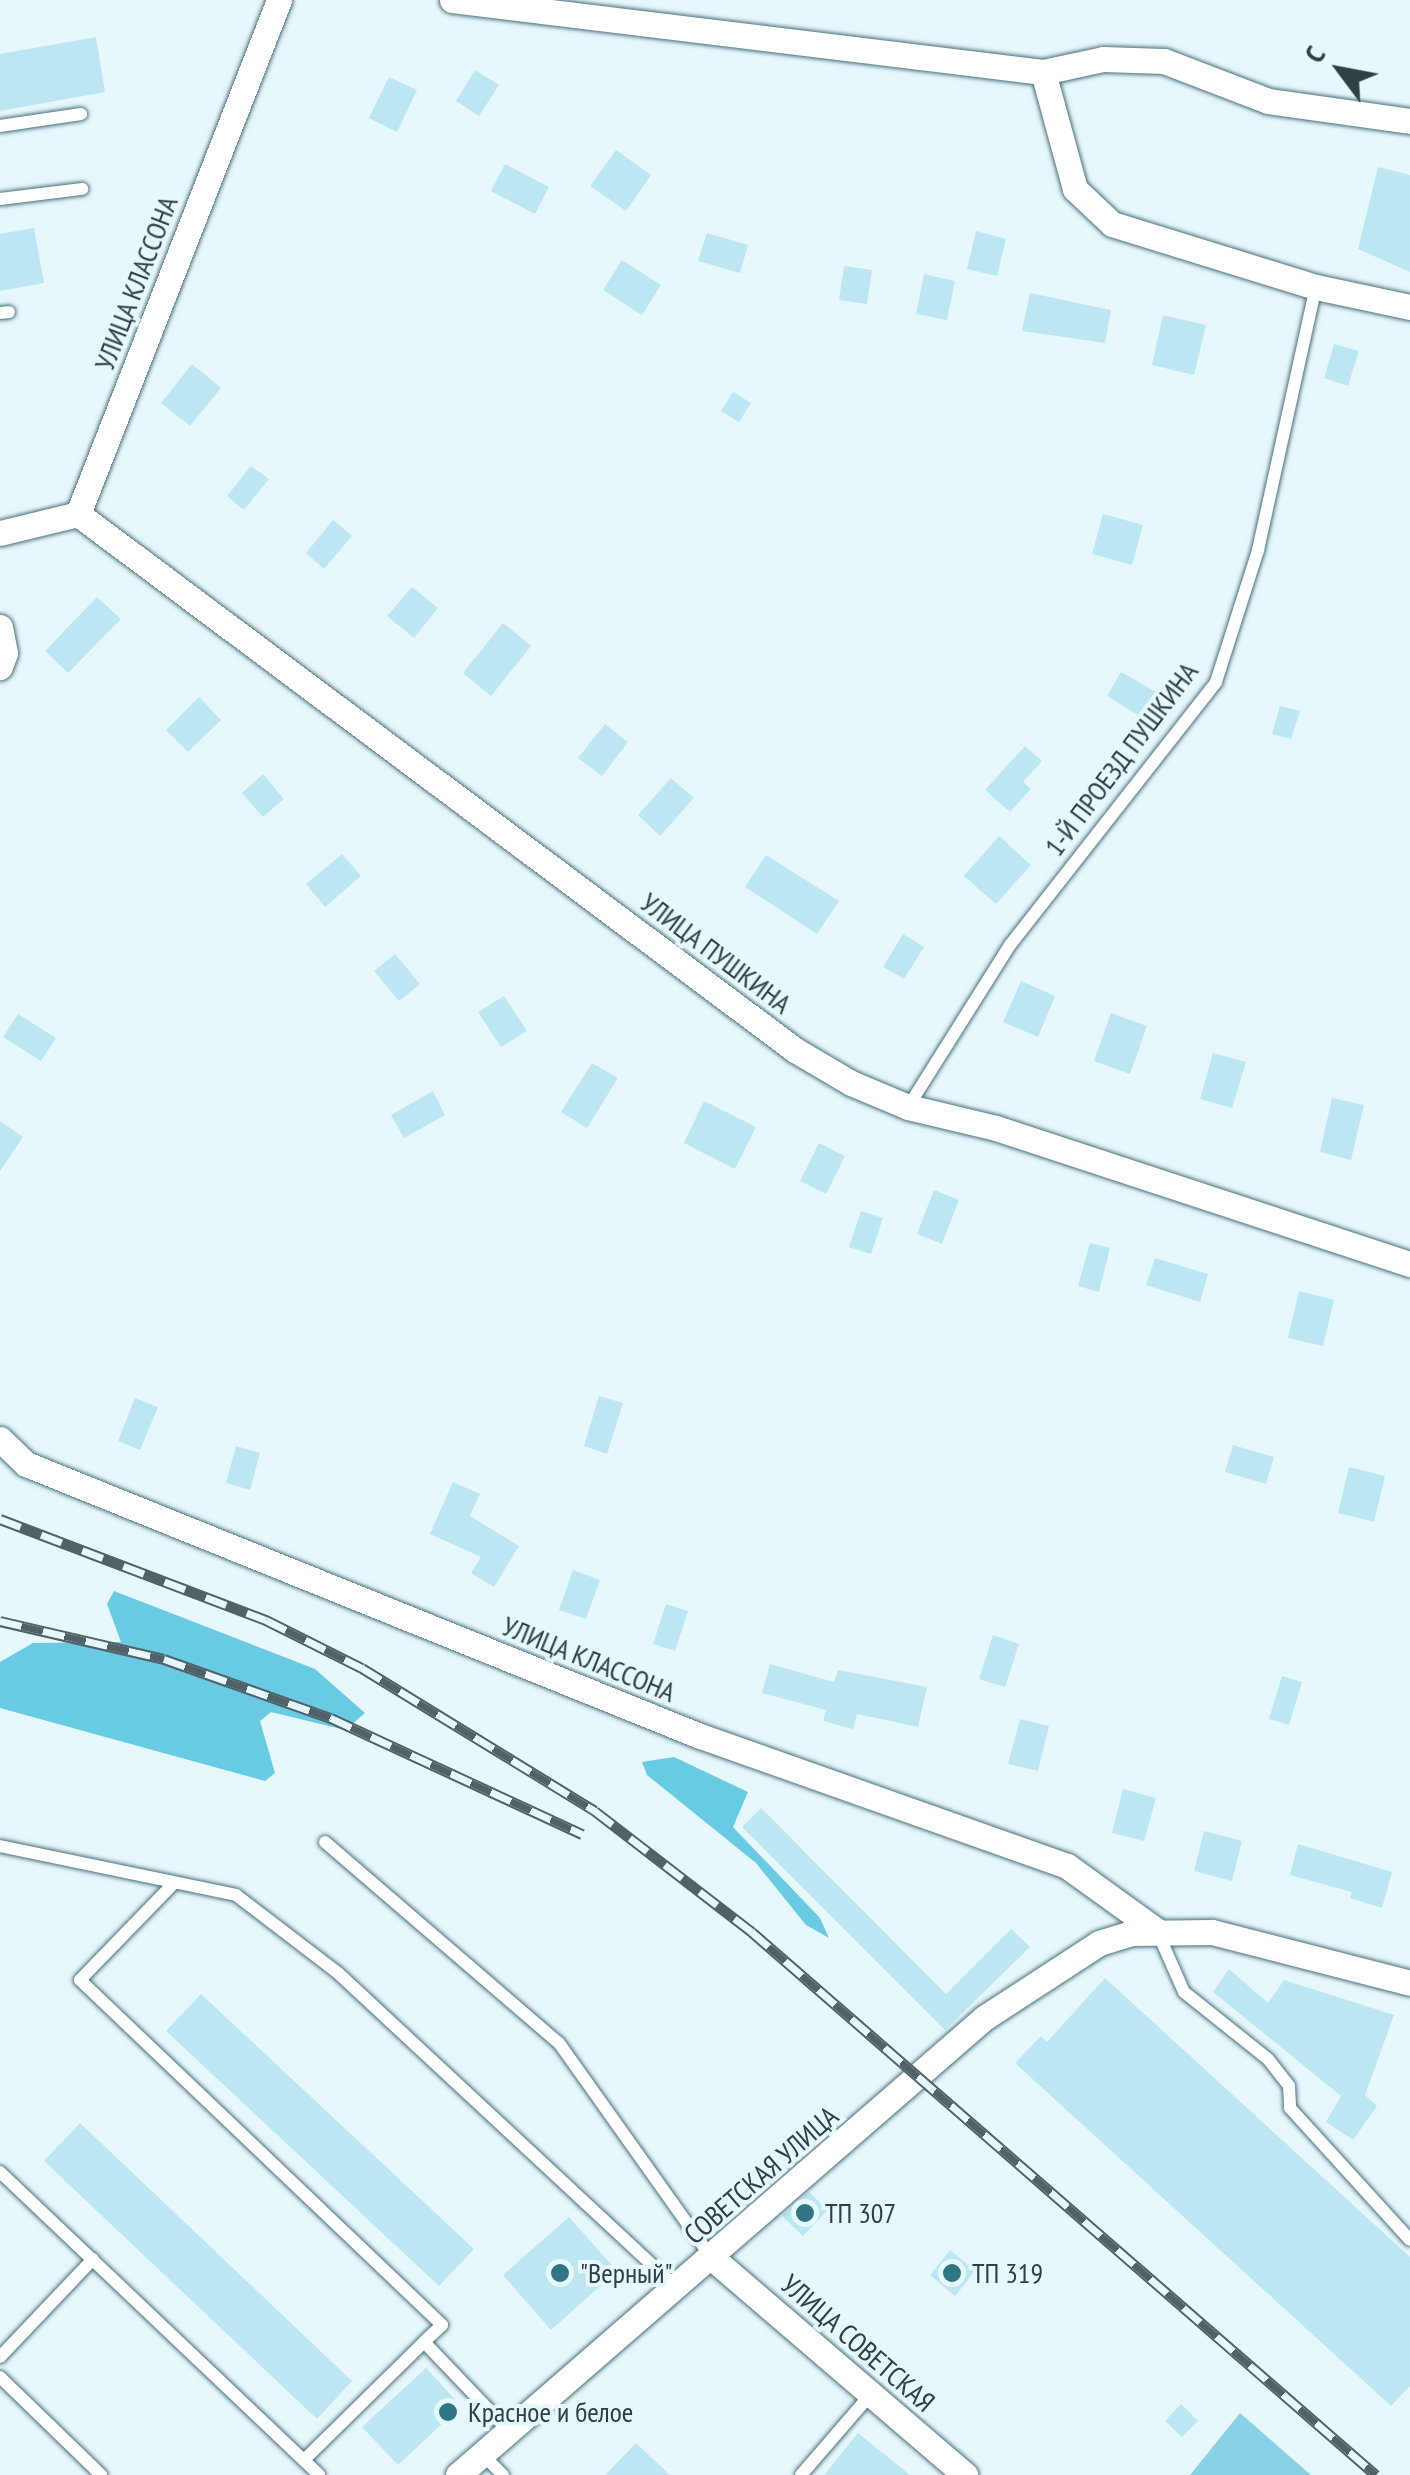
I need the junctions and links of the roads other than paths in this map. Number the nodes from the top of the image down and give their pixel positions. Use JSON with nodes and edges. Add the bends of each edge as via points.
{"nodes":[{"id":1,"x":278,"y":0,"type":"edge"},
{"id":2,"x":452,"y":0,"type":"edge"},
{"id":3,"x":1043,"y":72,"type":"junction"},
{"id":4,"x":80,"y":114,"type":"dead end"},
{"id":5,"x":1410,"y":120,"type":"edge"},
{"id":6,"x":0,"y":126,"type":"edge"},
{"id":7,"x":82,"y":189,"type":"dead end"},
{"id":8,"x":0,"y":199,"type":"edge"},
{"id":9,"x":1316,"y":287,"type":"junction"},
{"id":10,"x":1410,"y":307,"type":"edge"},
{"id":11,"x":78,"y":514,"type":"junction"},
{"id":12,"x":0,"y":533,"type":"edge"},
{"id":13,"x":0,"y":627,"type":"edge"},
{"id":14,"x":0,"y":667,"type":"edge"},
{"id":15,"x":908,"y":1108,"type":"junction"},
{"id":16,"x":1410,"y":1264,"type":"edge"},
{"id":17,"x":0,"y":1440,"type":"edge"},
{"id":18,"x":325,"y":1842,"type":"dead end"},
{"id":19,"x":0,"y":1846,"type":"edge"},
{"id":20,"x":174,"y":1882,"type":"junction"},
{"id":21,"x":1157,"y":1931,"type":"junction"},
{"id":22,"x":1410,"y":1983,"type":"edge"},
{"id":23,"x":0,"y":2172,"type":"edge"},
{"id":24,"x":1410,"y":2240,"type":"edge"},
{"id":25,"x":711,"y":2257,"type":"junction"},
{"id":26,"x":93,"y":2259,"type":"junction"},
{"id":27,"x":676,"y":2286,"type":"junction"},
{"id":28,"x":424,"y":2342,"type":"junction"},
{"id":29,"x":0,"y":2356,"type":"edge"},
{"id":30,"x":0,"y":2377,"type":"edge"},
{"id":31,"x":871,"y":2394,"type":"junction"},
{"id":32,"x":509,"y":2431,"type":"junction"},
{"id":33,"x":482,"y":2454,"type":"junction"},
{"id":34,"x":304,"y":2460,"type":"junction"},
{"id":35,"x":101,"y":2475,"type":"edge"},
{"id":36,"x":319,"y":2475,"type":"edge"},
{"id":37,"x":458,"y":2475,"type":"edge"},
{"id":38,"x":503,"y":2475,"type":"edge"},
{"id":39,"x":801,"y":2475,"type":"edge"},
{"id":40,"x":965,"y":2475,"type":"edge"}],
"edges":[{"from":1,"to":11,"type":"street","name":"УЛИЦА КЛАССОНА"},
{"from":2,"to":3,"type":"street"},
{"from":3,"to":5,"type":"street","via":[[1102,59],[1164,61],[1268,101]]},
{"from":3,"to":9,"type":"street","via":[[1075,189],[1112,224]]},
{"from":4,"to":6,"type":"lane"},
{"from":7,"to":8,"type":"lane"},
{"from":9,"to":10,"type":"street"},
{"from":9,"to":15,"type":"lane","name":"1-Й ПРОЕЗД ПУШКИНА","via":[[1258,550],[1216,682],[1010,945]]},
{"from":11,"to":12,"type":"street"},
{"from":11,"to":15,"type":"street","name":"УЛИЦА ПУШКИНА","via":[[795,1050]]},
{"from":13,"to":14,"type":"street"},
{"from":15,"to":16,"type":"street","name":"УЛИЦА ПУШКИНА","via":[[996,1128]]},
{"from":17,"to":21,"type":"street","name":"УЛИЦА КЛАССОНА","via":[[26,1464],[682,1729],[1066,1866]]},
{"from":18,"to":25,"type":"lane","via":[[558,2043]]},
{"from":19,"to":20,"type":"lane"},
{"from":20,"to":27,"type":"lane","via":[[236,1896],[338,1973]]},
{"from":20,"to":28,"type":"lane","via":[[80,1980],[442,2325]]},
{"from":21,"to":22,"type":"street","via":[[1270,1942]]},
{"from":21,"to":24,"type":"lane","via":[[1184,1992],[1268,2059],[1289,2086],[1290,2108]]},
{"from":21,"to":25,"type":"street","name":"СОВЕТСКАЯ УЛИЦА","via":[[1099,1943],[1025,1987]]},
{"from":23,"to":26,"type":"lane"},
{"from":25,"to":27,"type":"street","name":"СОВЕТСКАЯ УЛИЦА"},
{"from":25,"to":31,"type":"street","name":"УЛИЦА СОВЕТСКАЯ"},
{"from":26,"to":29,"type":"lane"},
{"from":26,"to":34,"type":"lane"},
{"from":27,"to":32,"type":"street","name":"СОВЕТСКАЯ УЛИЦА"},
{"from":28,"to":32,"type":"lane"},
{"from":28,"to":34,"type":"lane"},
{"from":30,"to":35,"type":"lane"},
{"from":31,"to":39,"type":"lane"},
{"from":31,"to":40,"type":"street","name":"УЛИЦА СОВЕТСКАЯ"},
{"from":32,"to":33,"type":"street","name":"СОВЕТСКАЯ УЛИЦА"},
{"from":33,"to":37,"type":"street","name":"СОВЕТСКАЯ УЛИЦА"},
{"from":33,"to":38,"type":"lane"},
{"from":34,"to":36,"type":"lane"}]}
